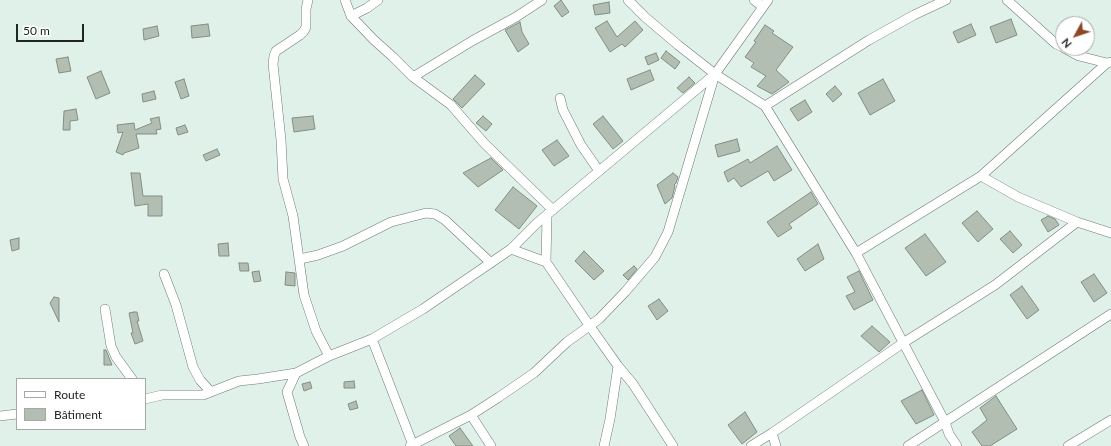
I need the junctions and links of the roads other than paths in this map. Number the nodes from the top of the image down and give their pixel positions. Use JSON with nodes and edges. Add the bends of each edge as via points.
{"nodes":[{"id":1,"x":308,"y":0,"type":"edge"},
{"id":2,"x":345,"y":0,"type":"edge"},
{"id":3,"x":378,"y":0,"type":"edge"},
{"id":4,"x":542,"y":0,"type":"edge"},
{"id":5,"x":628,"y":0,"type":"edge"},
{"id":6,"x":754,"y":0,"type":"edge"},
{"id":7,"x":946,"y":0,"type":"edge"},
{"id":8,"x":1008,"y":0,"type":"edge"},
{"id":9,"x":766,"y":3,"type":"edge"},
{"id":10,"x":352,"y":16,"type":"junction"},
{"id":11,"x":1055,"y":43,"type":"edge"},
{"id":12,"x":1079,"y":56,"type":"edge"},
{"id":13,"x":1109,"y":63,"type":"edge"},
{"id":14,"x":715,"y":74,"type":"junction"},
{"id":15,"x":413,"y":77,"type":"junction"},
{"id":16,"x":560,"y":98,"type":"dead end"},
{"id":17,"x":765,"y":106,"type":"junction"},
{"id":18,"x":599,"y":171,"type":"junction"},
{"id":19,"x":981,"y":176,"type":"junction"},
{"id":20,"x":550,"y":213,"type":"junction"},
{"id":21,"x":1077,"y":222,"type":"junction"},
{"id":22,"x":1111,"y":233,"type":"edge"},
{"id":23,"x":511,"y":248,"type":"junction"},
{"id":24,"x":856,"y":254,"type":"junction"},
{"id":25,"x":300,"y":259,"type":"junction"},
{"id":26,"x":546,"y":262,"type":"junction"},
{"id":27,"x":491,"y":263,"type":"junction"},
{"id":28,"x":164,"y":274,"type":"dead end"},
{"id":29,"x":105,"y":309,"type":"dead end"},
{"id":30,"x":1111,"y":314,"type":"edge"},
{"id":31,"x":589,"y":325,"type":"junction"},
{"id":32,"x":372,"y":339,"type":"junction"},
{"id":33,"x":903,"y":343,"type":"junction"},
{"id":34,"x":329,"y":356,"type":"junction"},
{"id":35,"x":618,"y":366,"type":"junction"},
{"id":36,"x":296,"y":373,"type":"junction"},
{"id":37,"x":276,"y":376,"type":"junction"},
{"id":38,"x":131,"y":378,"type":"edge"},
{"id":39,"x":211,"y":392,"type":"junction"},
{"id":40,"x":287,"y":392,"type":"junction"},
{"id":41,"x":146,"y":398,"type":"edge"},
{"id":42,"x":16,"y":414,"type":"edge"},
{"id":43,"x":471,"y":414,"type":"junction"},
{"id":44,"x":0,"y":416,"type":"edge"},
{"id":45,"x":1111,"y":420,"type":"edge"},
{"id":46,"x":945,"y":422,"type":"junction"},
{"id":47,"x":772,"y":433,"type":"junction"},
{"id":48,"x":412,"y":445,"type":"edge"},
{"id":49,"x":304,"y":446,"type":"edge"},
{"id":50,"x":491,"y":446,"type":"edge"},
{"id":51,"x":604,"y":446,"type":"edge"},
{"id":52,"x":673,"y":446,"type":"edge"},
{"id":53,"x":751,"y":446,"type":"edge"},
{"id":54,"x":776,"y":446,"type":"edge"},
{"id":55,"x":908,"y":446,"type":"edge"},
{"id":56,"x":957,"y":446,"type":"edge"},
{"id":57,"x":1068,"y":446,"type":"edge"}],
"edges":[{"from":1,"to":25,"type":"street","via":[[306,28],[276,51],[273,62],[284,179]]},
{"from":2,"to":10,"type":"street"},
{"from":3,"to":10,"type":"street"},
{"from":4,"to":15,"type":"street"},
{"from":5,"to":14,"type":"street"},
{"from":6,"to":9,"type":"street"},
{"from":7,"to":17,"type":"street","via":[[869,40]]},
{"from":8,"to":11,"type":"street"},
{"from":9,"to":14,"type":"street"},
{"from":10,"to":15,"type":"street"},
{"from":12,"to":13,"type":"street"},
{"from":13,"to":19,"type":"street"},
{"from":14,"to":17,"type":"street"},
{"from":14,"to":18,"type":"street"},
{"from":14,"to":31,"type":"street","via":[[668,232],[650,263],[599,319]]},
{"from":15,"to":20,"type":"street","via":[[451,105]]},
{"from":16,"to":18,"type":"street","via":[[563,110],[581,145]]},
{"from":17,"to":24,"type":"street"},
{"from":18,"to":20,"type":"street"},
{"from":19,"to":21,"type":"street","via":[[1018,197]]},
{"from":19,"to":24,"type":"street"},
{"from":20,"to":23,"type":"street"},
{"from":20,"to":26,"type":"street"},
{"from":21,"to":22,"type":"street"},
{"from":21,"to":33,"type":"street","via":[[995,285]]},
{"from":23,"to":26,"type":"street"},
{"from":23,"to":27,"type":"street"},
{"from":24,"to":33,"type":"street"},
{"from":25,"to":27,"type":"street","via":[[343,246],[391,222],[426,213],[435,214],[445,220]]},
{"from":25,"to":34,"type":"street","via":[[304,295],[316,332]]},
{"from":26,"to":31,"type":"street"},
{"from":27,"to":32,"type":"street","via":[[423,309]]},
{"from":28,"to":39,"type":"street","via":[[176,305],[193,367]]},
{"from":29,"to":38,"type":"street","via":[[111,346]]},
{"from":30,"to":46,"type":"street"},
{"from":31,"to":35,"type":"street"},
{"from":31,"to":43,"type":"street","via":[[534,373]]},
{"from":32,"to":34,"type":"street"},
{"from":32,"to":48,"type":"street"},
{"from":33,"to":46,"type":"street"},
{"from":33,"to":47,"type":"street"},
{"from":34,"to":36,"type":"street"},
{"from":35,"to":51,"type":"street"},
{"from":35,"to":52,"type":"street","via":[[633,384]]},
{"from":36,"to":37,"type":"street"},
{"from":36,"to":40,"type":"street"},
{"from":37,"to":39,"type":"street","via":[[239,381]]},
{"from":37,"to":40,"type":"street"},
{"from":39,"to":41,"type":"street","via":[[203,395],[162,395]]},
{"from":40,"to":49,"type":"street"},
{"from":42,"to":44,"type":"street"},
{"from":43,"to":48,"type":"street"},
{"from":43,"to":50,"type":"street"},
{"from":45,"to":57,"type":"street"},
{"from":46,"to":55,"type":"street"},
{"from":46,"to":56,"type":"street"},
{"from":47,"to":53,"type":"street"},
{"from":47,"to":54,"type":"street"}]}
